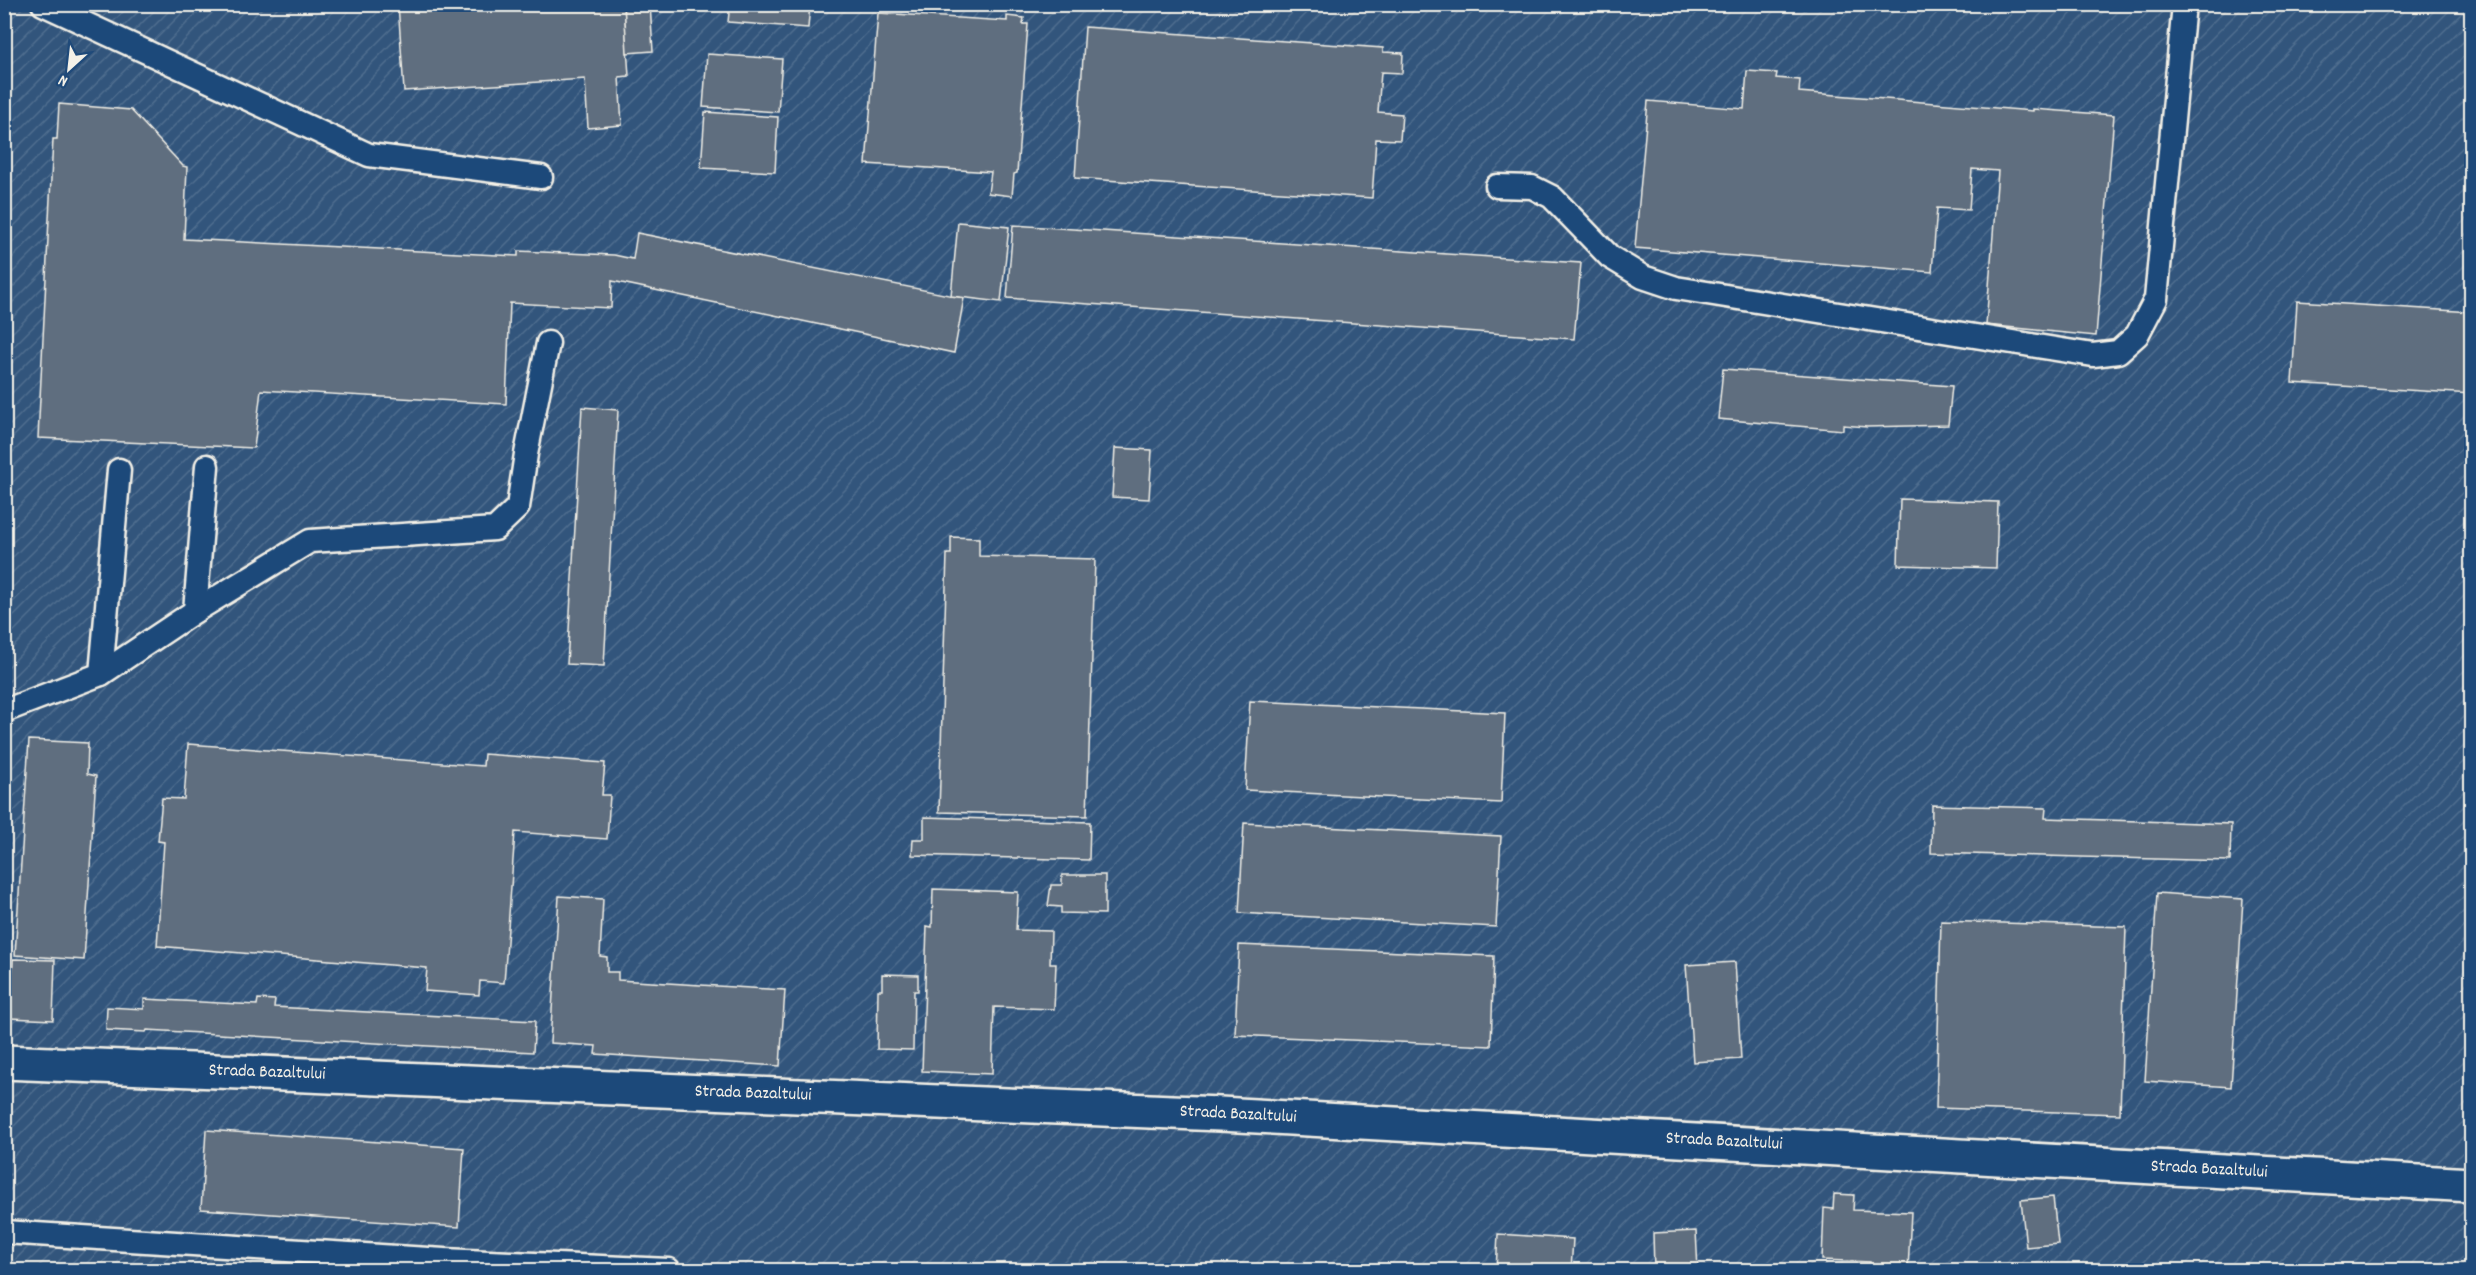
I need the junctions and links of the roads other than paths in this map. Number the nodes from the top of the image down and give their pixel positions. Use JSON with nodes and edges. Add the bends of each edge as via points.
{"nodes":[{"id":1,"x":43,"y":4,"type":"edge"},
{"id":2,"x":2184,"y":4,"type":"edge"},
{"id":3,"x":542,"y":177,"type":"dead end"},
{"id":4,"x":1497,"y":186,"type":"dead end"},
{"id":5,"x":548,"y":343,"type":"dead end"},
{"id":6,"x":207,"y":466,"type":"dead end"},
{"id":7,"x":119,"y":470,"type":"dead end"},
{"id":8,"x":195,"y":611,"type":"junction"},
{"id":9,"x":101,"y":674,"type":"junction"},
{"id":10,"x":4,"y":711,"type":"edge"},
{"id":11,"x":4,"y":1062,"type":"edge"},
{"id":12,"x":2472,"y":1185,"type":"edge"},
{"id":13,"x":4,"y":1232,"type":"edge"},
{"id":14,"x":669,"y":1270,"type":"edge"}],
"edges":[{"from":1,"to":3,"type":"lane","via":[[369,155]]},
{"from":2,"to":4,"type":"lane","via":[[2156,299],[2137,334],[2118,352],[2093,355],[1676,288],[1643,277],[1610,256],[1552,196],[1532,187]]},
{"from":5,"to":8,"type":"lane","via":[[518,507],[495,529],[309,541]]},
{"from":6,"to":8,"type":"lane"},
{"from":7,"to":9,"type":"lane"},
{"from":8,"to":9,"type":"lane"},
{"from":9,"to":10,"type":"lane"},
{"from":11,"to":12,"type":"street","name":"Strada Bazaltului","via":[[1220,1114]]},
{"from":13,"to":14,"type":"lane"}]}
